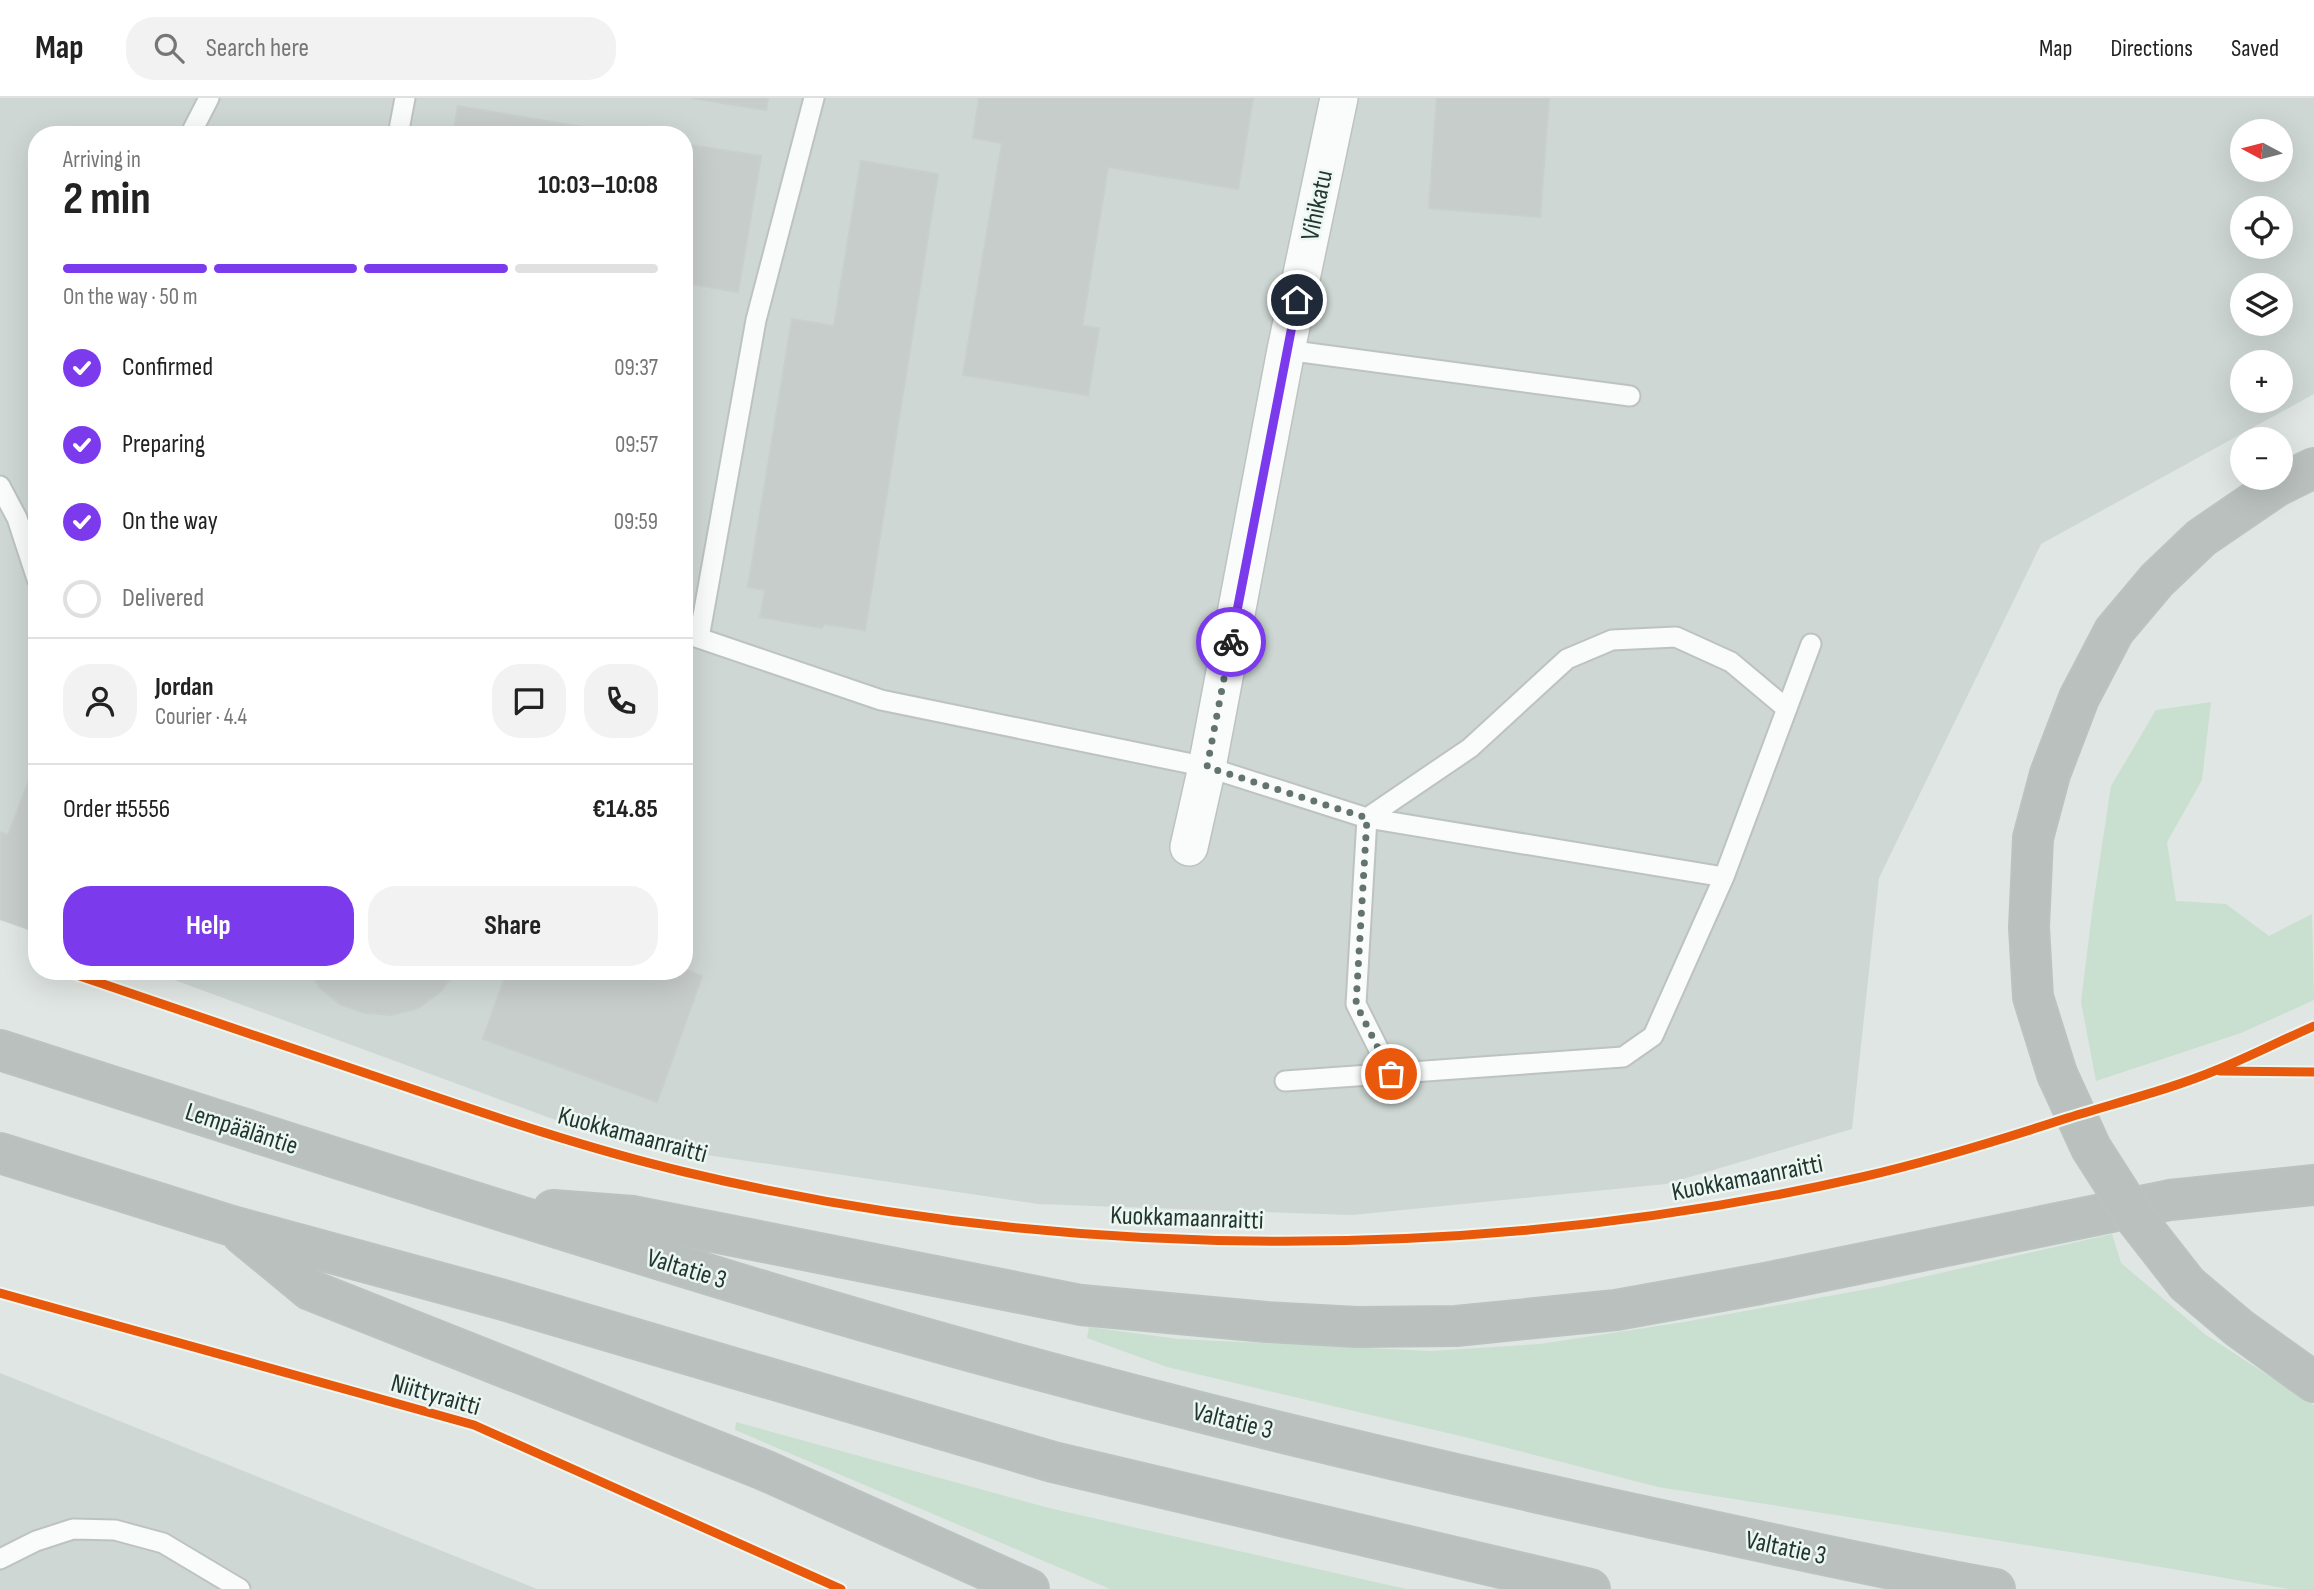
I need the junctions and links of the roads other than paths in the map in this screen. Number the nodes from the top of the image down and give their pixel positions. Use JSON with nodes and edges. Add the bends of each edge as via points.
{"nodes":[{"id":1,"x":209,"y":98,"type":"edge"},
{"id":2,"x":405,"y":98,"type":"edge"},
{"id":3,"x":814,"y":98,"type":"edge"},
{"id":4,"x":1339,"y":98,"type":"edge"},
{"id":5,"x":195,"y":126,"type":"edge"},
{"id":6,"x":400,"y":126,"type":"edge"},
{"id":7,"x":1286,"y":350,"type":"junction"},
{"id":8,"x":1630,"y":396,"type":"dead end"},
{"id":9,"x":2314,"y":468,"type":"edge"},
{"id":10,"x":0,"y":486,"type":"edge"},
{"id":11,"x":28,"y":552,"type":"edge"},
{"id":12,"x":693,"y":625,"type":"edge"},
{"id":13,"x":693,"y":636,"type":"edge"},
{"id":14,"x":1811,"y":644,"type":"dead end"},
{"id":15,"x":1787,"y":709,"type":"junction"},
{"id":16,"x":1207,"y":767,"type":"junction"},
{"id":17,"x":1367,"y":818,"type":"junction"},
{"id":18,"x":1189,"y":847,"type":"dead end"},
{"id":19,"x":1724,"y":877,"type":"junction"},
{"id":20,"x":0,"y":1050,"type":"edge"},
{"id":21,"x":1391,"y":1074,"type":"junction"},
{"id":22,"x":1285,"y":1081,"type":"dead end"},
{"id":23,"x":0,"y":1153,"type":"edge"},
{"id":24,"x":2314,"y":1185,"type":"edge"},
{"id":25,"x":483,"y":1205,"type":"junction"},
{"id":26,"x":232,"y":1226,"type":"junction"},
{"id":27,"x":2314,"y":1382,"type":"edge"},
{"id":28,"x":0,"y":1559,"type":"edge"},
{"id":29,"x":240,"y":1589,"type":"edge"},
{"id":30,"x":1029,"y":1589,"type":"edge"},
{"id":31,"x":1590,"y":1589,"type":"edge"},
{"id":32,"x":1995,"y":1589,"type":"edge"}],
"edges":[{"from":1,"to":5,"type":"lane"},
{"from":2,"to":6,"type":"lane"},
{"from":3,"to":12,"type":"lane","via":[[756,320]]},
{"from":4,"to":7,"type":"street","name":"Vihikatu"},
{"from":7,"to":8,"type":"lane"},
{"from":7,"to":16,"type":"street","name":"Vihikatu"},
{"from":9,"to":27,"type":"highway","bridge":true,"via":[[2277,486],[2201,538],[2114,631],[2079,698],[2050,774],[2033,838],[2029,927],[2033,997],[2057,1074],[2091,1149],[2137,1220],[2187,1284]]},
{"from":10,"to":11,"type":"lane"},
{"from":13,"to":16,"type":"lane","via":[[881,700]]},
{"from":14,"to":15,"type":"lane"},
{"from":15,"to":17,"type":"lane","via":[[1731,662],[1676,637],[1612,640],[1567,659],[1470,748]]},
{"from":15,"to":19,"type":"lane"},
{"from":16,"to":17,"type":"lane"},
{"from":16,"to":18,"type":"street","name":"Vihikatu"},
{"from":17,"to":19,"type":"lane"},
{"from":17,"to":21,"type":"lane","via":[[1356,1004]]},
{"from":19,"to":21,"type":"lane","via":[[1653,1036],[1623,1058]]},
{"from":20,"to":25,"type":"highway","name":"Lempääläntie"},
{"from":21,"to":22,"type":"lane"},
{"from":23,"to":26,"type":"highway"},
{"from":24,"to":25,"type":"highway","via":[[2170,1200],[1616,1310],[1456,1326],[1266,1322],[1081,1305],[633,1216]]},
{"from":25,"to":32,"type":"highway","name":"Valtatie 3","via":[[1053,1374],[1400,1463]]},
{"from":26,"to":30,"type":"highway","via":[[310,1290],[764,1470]]},
{"from":26,"to":31,"type":"highway","via":[[500,1299],[1053,1462]]},
{"from":28,"to":29,"type":"lane","via":[[73,1530],[115,1531],[163,1543]]}]}
